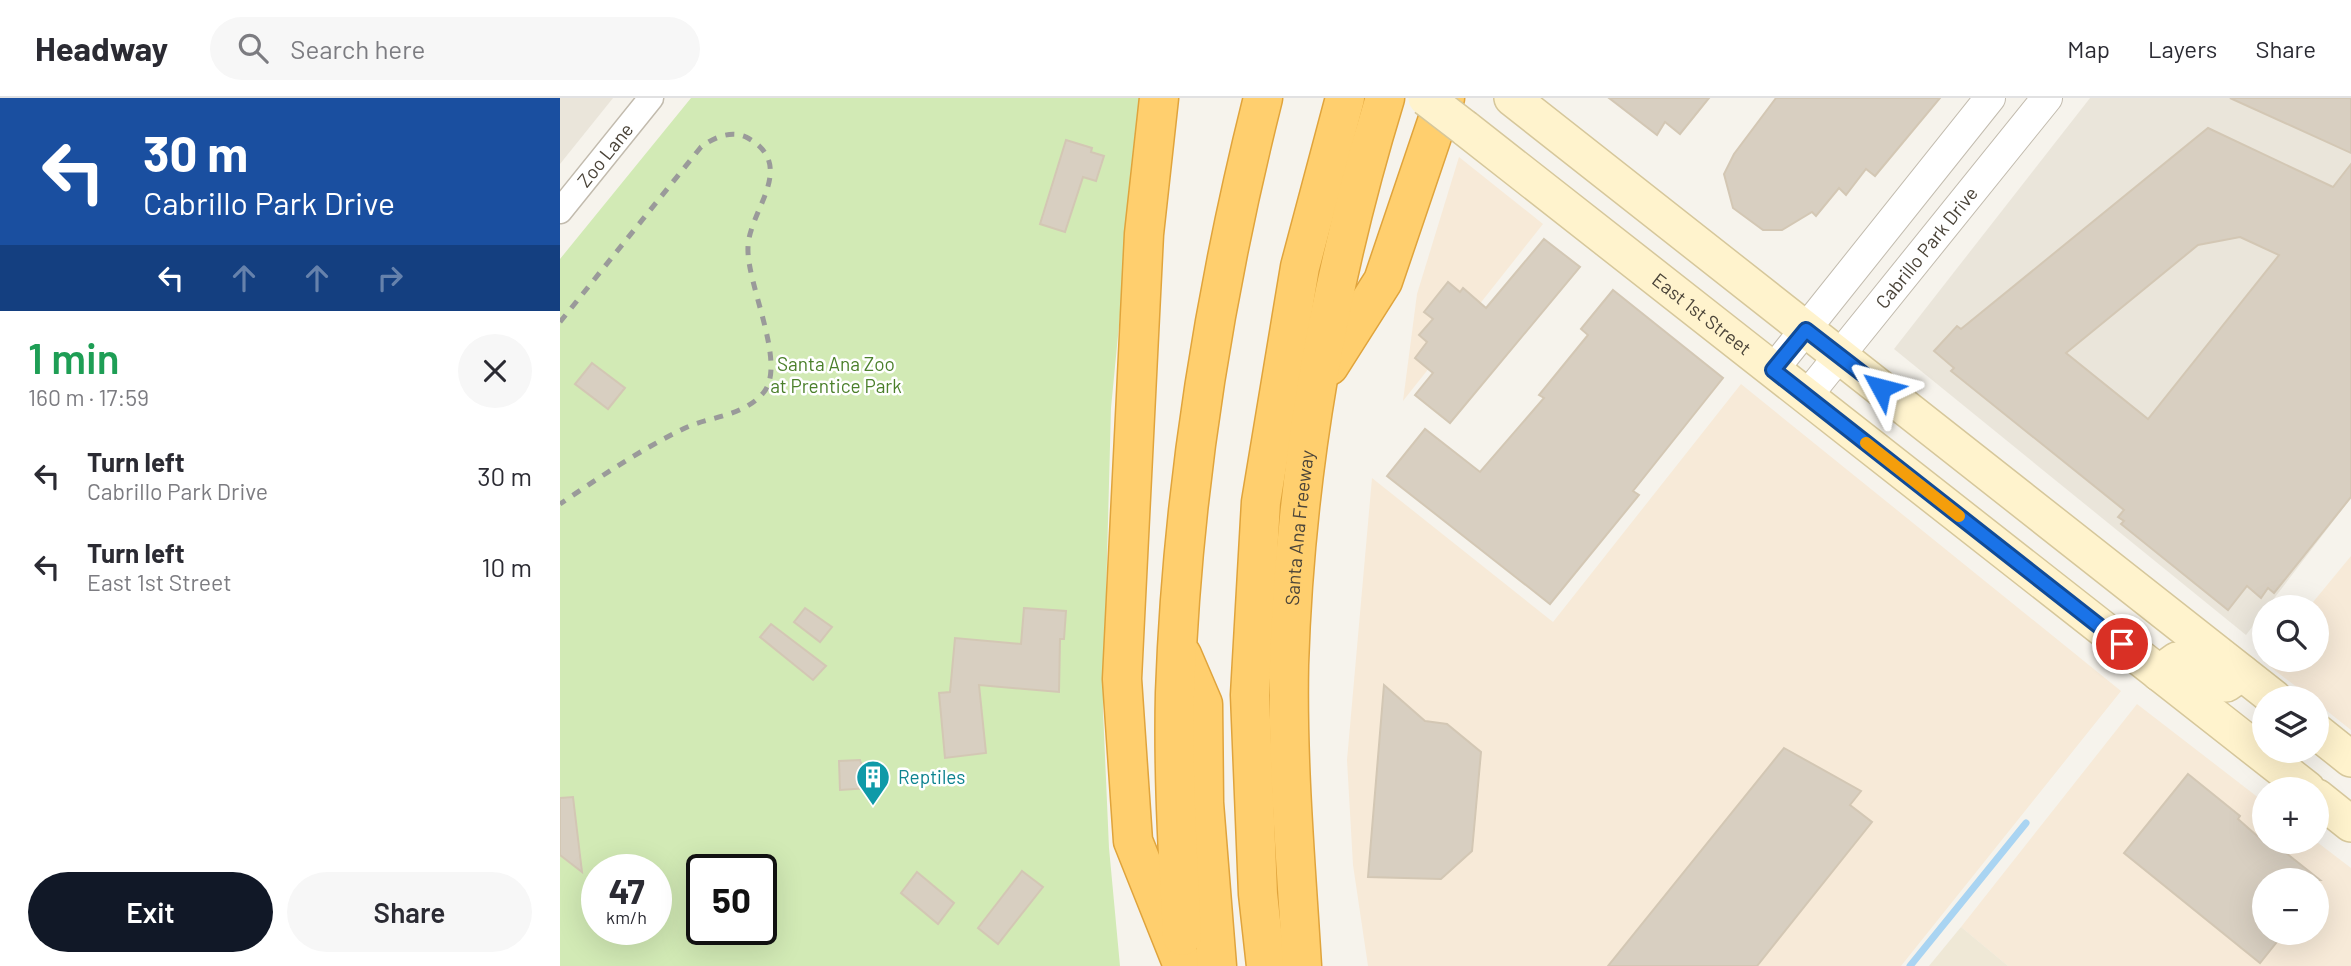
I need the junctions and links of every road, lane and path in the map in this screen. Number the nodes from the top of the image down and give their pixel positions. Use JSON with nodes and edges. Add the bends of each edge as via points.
{"nodes":[{"id":1,"x":650,"y":98,"type":"edge"},
{"id":2,"x":1160,"y":98,"type":"edge"},
{"id":3,"x":1263,"y":98,"type":"edge"},
{"id":4,"x":1321,"y":98,"type":"edge"},
{"id":5,"x":1345,"y":98,"type":"edge"},
{"id":6,"x":1385,"y":98,"type":"edge"},
{"id":7,"x":1426,"y":98,"type":"edge"},
{"id":8,"x":1512,"y":98,"type":"edge"},
{"id":9,"x":1990,"y":98,"type":"edge"},
{"id":10,"x":2047,"y":98,"type":"edge"},
{"id":11,"x":1455,"y":113,"type":"edge"},
{"id":12,"x":560,"y":211,"type":"edge"},
{"id":13,"x":1806,"y":330,"type":"junction"},
{"id":14,"x":1840,"y":356,"type":"junction"},
{"id":15,"x":1773,"y":370,"type":"junction"},
{"id":16,"x":1315,"y":388,"type":"junction"},
{"id":17,"x":1806,"y":397,"type":"junction"},
{"id":18,"x":1177,"y":644,"type":"junction"},
{"id":19,"x":2159,"y":673,"type":"junction"},
{"id":20,"x":2242,"y":673,"type":"junction"},
{"id":21,"x":2259,"y":686,"type":"edge"},
{"id":22,"x":2329,"y":742,"type":"edge"},
{"id":23,"x":2351,"y":759,"type":"edge"},
{"id":24,"x":2291,"y":777,"type":"edge"},
{"id":25,"x":2329,"y":807,"type":"edge"},
{"id":26,"x":2351,"y":824,"type":"edge"},
{"id":27,"x":1183,"y":966,"type":"edge"},
{"id":28,"x":1217,"y":966,"type":"edge"},
{"id":29,"x":1241,"y":966,"type":"edge"},
{"id":30,"x":1266,"y":966,"type":"edge"},
{"id":31,"x":1302,"y":966,"type":"edge"}],
"edges":[{"from":1,"to":12,"type":"street","name":"Zoo Lane"},
{"from":2,"to":27,"type":"highway","via":[[1144,234],[1122,679],[1133,841]]},
{"from":3,"to":18,"type":"highway","via":[[1234,215],[1211,341],[1191,477]]},
{"from":4,"to":29,"type":"highway","via":[[1282,263],[1240,499],[1229,697],[1232,897]]},
{"from":5,"to":30,"type":"highway","via":[[1300,267],[1261,502],[1250,695],[1258,894]]},
{"from":6,"to":16,"type":"highway","name":"Santa Ana Freeway"},
{"from":7,"to":11,"type":"main road","name":"East 1st Street","bridge":true},
{"from":8,"to":13,"type":"main road"},
{"from":9,"to":13,"type":"street"},
{"from":10,"to":14,"type":"street","name":"Cabrillo Park Drive"},
{"from":11,"to":15,"type":"main road","name":"East 1st Street"},
{"from":11,"to":16,"type":"highway","via":[[1383,281]]},
{"from":13,"to":14,"type":"main road"},
{"from":13,"to":15,"type":"street"},
{"from":14,"to":17,"type":"street","name":"Cabrillo Park Drive"},
{"from":14,"to":20,"type":"main road"},
{"from":15,"to":17,"type":"main road","name":"East 1st Street"},
{"from":16,"to":31,"type":"highway","name":"Santa Ana Freeway","via":[[1298,523],[1289,667]]},
{"from":17,"to":19,"type":"main road","name":"East 1st Street"},
{"from":18,"to":27,"type":"highway"},
{"from":18,"to":28,"type":"highway","via":[[1203,704],[1204,803]]},
{"from":19,"to":20,"type":"main road","via":[[2177,660],[2215,682],[2227,684]]},
{"from":19,"to":24,"type":"main road","name":"East 1st Street"},
{"from":20,"to":21,"type":"main road"},
{"from":22,"to":23,"type":"main road"},
{"from":25,"to":26,"type":"main road"}]}
